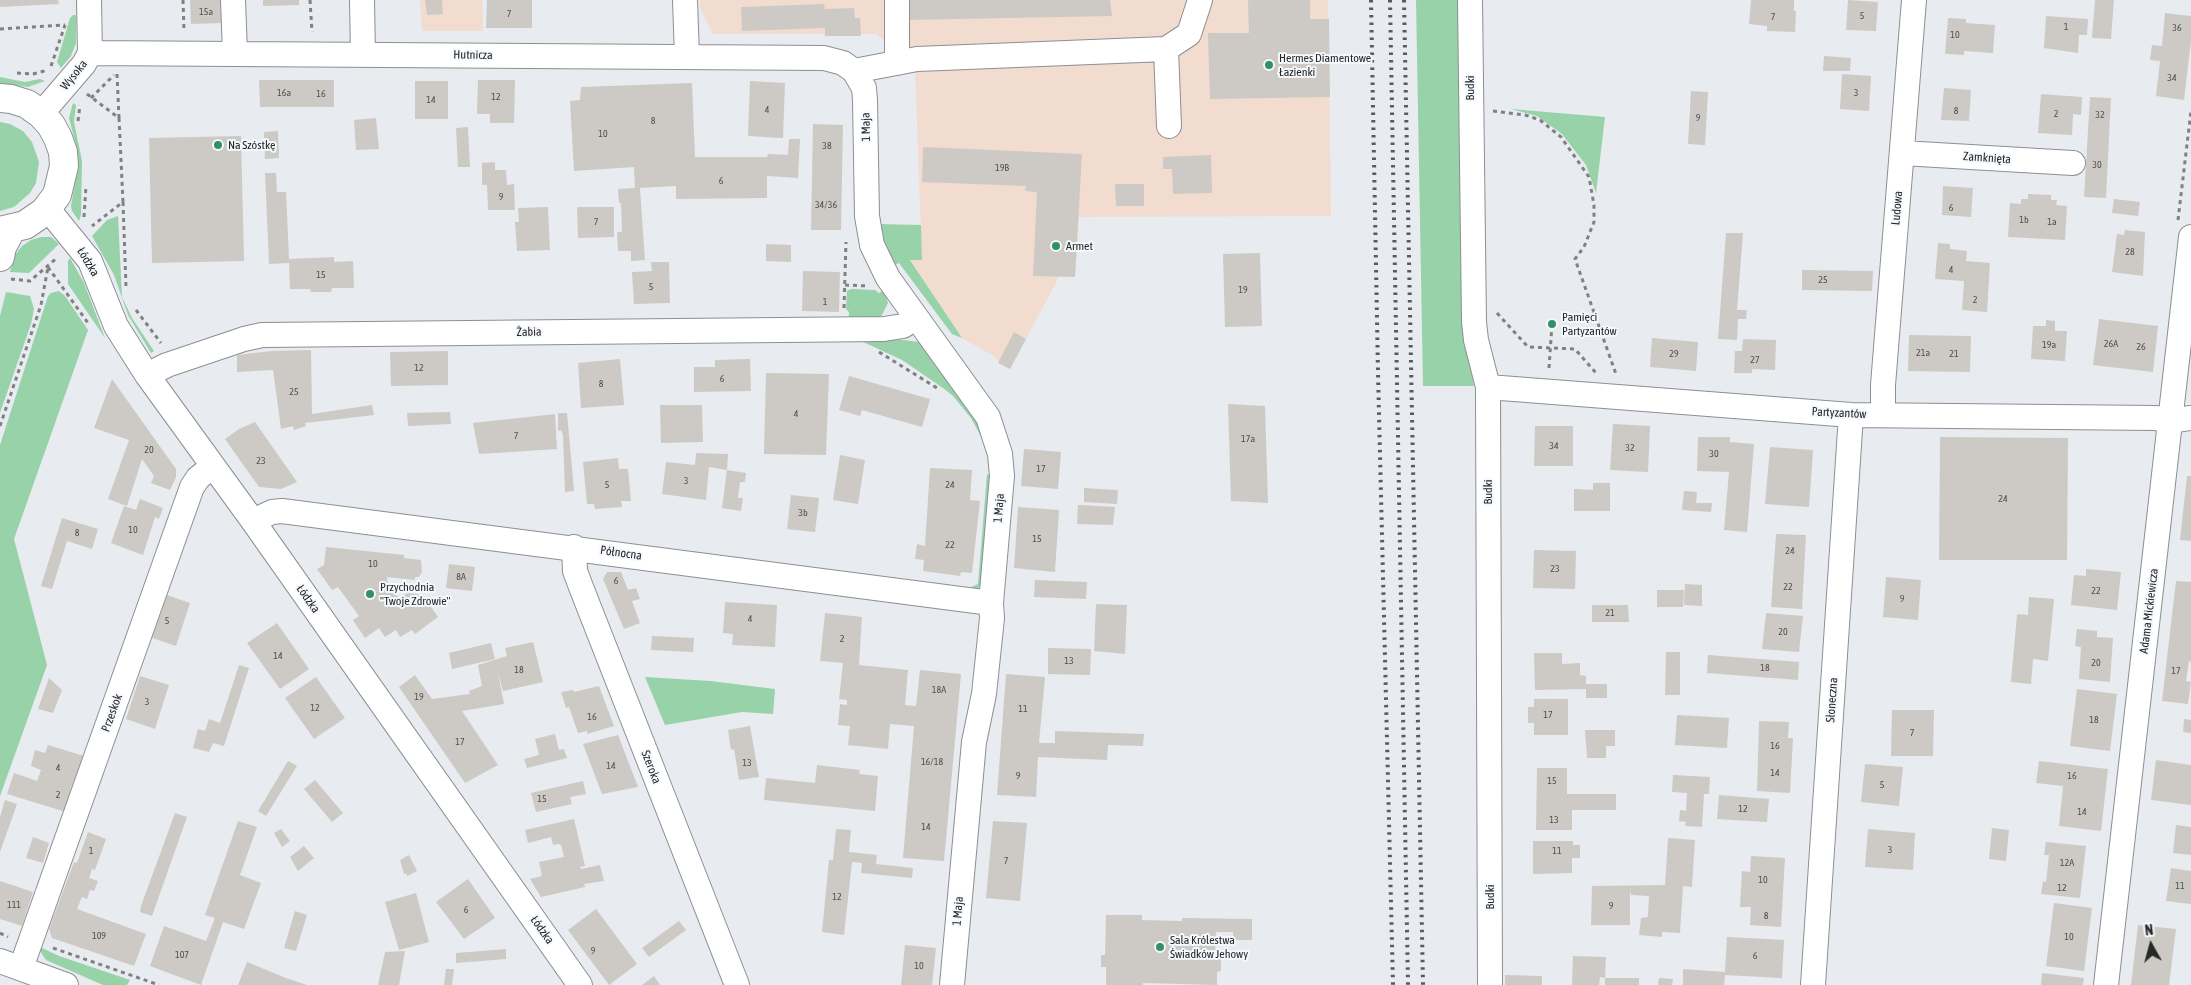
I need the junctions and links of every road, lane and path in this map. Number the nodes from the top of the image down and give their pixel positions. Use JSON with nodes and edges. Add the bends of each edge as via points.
{"nodes":[{"id":1,"x":89,"y":0,"type":"edge"},
{"id":2,"x":183,"y":0,"type":"edge"},
{"id":3,"x":233,"y":0,"type":"edge"},
{"id":4,"x":310,"y":0,"type":"edge"},
{"id":5,"x":362,"y":0,"type":"edge"},
{"id":6,"x":685,"y":0,"type":"edge"},
{"id":7,"x":897,"y":0,"type":"edge"},
{"id":8,"x":1200,"y":0,"type":"edge"},
{"id":9,"x":1470,"y":0,"type":"edge"},
{"id":10,"x":1914,"y":0,"type":"edge"},
{"id":11,"x":68,"y":16,"type":"dead end"},
{"id":12,"x":65,"y":25,"type":"junction"},
{"id":13,"x":0,"y":29,"type":"edge"},
{"id":14,"x":184,"y":34,"type":"dead end"},
{"id":15,"x":321,"y":34,"type":"dead end"},
{"id":16,"x":1166,"y":50,"type":"junction"},
{"id":17,"x":90,"y":53,"type":"junction"},
{"id":18,"x":235,"y":53,"type":"junction"},
{"id":19,"x":363,"y":54,"type":"junction"},
{"id":20,"x":687,"y":57,"type":"junction"},
{"id":21,"x":897,"y":63,"type":"junction"},
{"id":22,"x":50,"y":69,"type":"dead end"},
{"id":23,"x":854,"y":70,"type":"junction"},
{"id":24,"x":85,"y":92,"type":"dead end"},
{"id":25,"x":0,"y":98,"type":"edge"},
{"id":26,"x":91,"y":98,"type":"junction"},
{"id":27,"x":1511,"y":112,"type":"dead end"},
{"id":28,"x":41,"y":114,"type":"junction"},
{"id":29,"x":119,"y":118,"type":"junction"},
{"id":30,"x":1169,"y":126,"type":"dead end"},
{"id":31,"x":1902,"y":152,"type":"junction"},
{"id":32,"x":2073,"y":163,"type":"dead end"},
{"id":33,"x":123,"y":202,"type":"junction"},
{"id":34,"x":47,"y":208,"type":"junction"},
{"id":35,"x":6,"y":231,"type":"edge"},
{"id":36,"x":2191,"y":237,"type":"edge"},
{"id":37,"x":74,"y":240,"type":"junction"},
{"id":38,"x":48,"y":267,"type":"junction"},
{"id":39,"x":4,"y":268,"type":"edge"},
{"id":40,"x":845,"y":285,"type":"dead end"},
{"id":41,"x":872,"y":286,"type":"dead end"},
{"id":42,"x":126,"y":289,"type":"dead end"},
{"id":43,"x":1474,"y":299,"type":"junction"},
{"id":44,"x":132,"y":306,"type":"dead end"},
{"id":45,"x":916,"y":317,"type":"junction"},
{"id":46,"x":1552,"y":324,"type":"dead end"},
{"id":47,"x":93,"y":330,"type":"dead end"},
{"id":48,"x":1550,"y":348,"type":"junction"},
{"id":49,"x":174,"y":362,"type":"junction"},
{"id":50,"x":147,"y":375,"type":"junction"},
{"id":51,"x":1617,"y":377,"type":"dead end"},
{"id":52,"x":1488,"y":387,"type":"junction"},
{"id":53,"x":1547,"y":391,"type":"junction"},
{"id":54,"x":1852,"y":415,"type":"junction"},
{"id":55,"x":1883,"y":415,"type":"junction"},
{"id":56,"x":2180,"y":419,"type":"edge"},
{"id":57,"x":0,"y":426,"type":"edge"},
{"id":58,"x":213,"y":466,"type":"junction"},
{"id":59,"x":253,"y":522,"type":"junction"},
{"id":60,"x":574,"y":547,"type":"junction"},
{"id":61,"x":991,"y":603,"type":"junction"},
{"id":62,"x":31,"y":941,"type":"junction"},
{"id":63,"x":10,"y":964,"type":"edge"},
{"id":64,"x":66,"y":985,"type":"edge"},
{"id":65,"x":159,"y":985,"type":"edge"},
{"id":66,"x":580,"y":985,"type":"edge"},
{"id":67,"x":736,"y":985,"type":"edge"},
{"id":68,"x":952,"y":985,"type":"edge"},
{"id":69,"x":1490,"y":985,"type":"edge"},
{"id":70,"x":1813,"y":985,"type":"edge"},
{"id":71,"x":2106,"y":985,"type":"edge"}],
"edges":[{"from":1,"to":17,"type":"street","name":"Wysoka"},
{"from":2,"to":14,"type":"path"},
{"from":3,"to":18,"type":"street"},
{"from":4,"to":15,"type":"path","via":[[312,34]]},
{"from":5,"to":19,"type":"street"},
{"from":6,"to":20,"type":"street"},
{"from":7,"to":21,"type":"street"},
{"from":8,"to":16,"type":"street","via":[[1189,34]]},
{"from":9,"to":43,"type":"street","name":"Budki"},
{"from":10,"to":31,"type":"street","name":"Ludowa"},
{"from":11,"to":12,"type":"path"},
{"from":12,"to":13,"type":"path"},
{"from":12,"to":22,"type":"path"},
{"from":16,"to":21,"type":"street","via":[[917,59]]},
{"from":16,"to":30,"type":"street"},
{"from":17,"to":18,"type":"street","name":"Hutnicza"},
{"from":17,"to":28,"type":"street","name":"Wysoka"},
{"from":18,"to":19,"type":"street","name":"Hutnicza"},
{"from":19,"to":20,"type":"street","name":"Hutnicza"},
{"from":20,"to":23,"type":"street","name":"Hutnicza","via":[[824,58]]},
{"from":21,"to":23,"type":"street"},
{"from":23,"to":45,"type":"street","name":"1 Maja","via":[[864,88],[866,100],[866,216],[870,238],[881,267]]},
{"from":24,"to":26,"type":"path"},
{"from":25,"to":28,"type":"main road","via":[[27,104]]},
{"from":26,"to":29,"type":"path"},
{"from":26,"to":29,"type":"path","via":[[118,72]]},
{"from":27,"to":51,"type":"path","via":[[1534,117],[1550,126],[1580,161],[1589,177],[1594,199],[1594,222],[1584,247],[1575,258]]},
{"from":28,"to":34,"type":"main road","via":[[58,138],[64,166],[57,195]]},
{"from":29,"to":33,"type":"path"},
{"from":31,"to":32,"type":"street","name":"Zamknięta"},
{"from":31,"to":55,"type":"street","name":"Ludowa"},
{"from":33,"to":37,"type":"path"},
{"from":33,"to":42,"type":"path"},
{"from":34,"to":35,"type":"main road","via":[[25,225]]},
{"from":34,"to":37,"type":"street","name":"Łódzka"},
{"from":35,"to":39,"type":"main road","via":[[2,247]]},
{"from":36,"to":56,"type":"street","name":"Adama Mickiewicza"},
{"from":37,"to":38,"type":"path"},
{"from":37,"to":50,"type":"street","name":"Łódzka","via":[[94,269],[122,337]]},
{"from":38,"to":39,"type":"path","via":[[30,281]]},
{"from":38,"to":47,"type":"path"},
{"from":38,"to":57,"type":"path","via":[[41,305]]},
{"from":40,"to":41,"type":"path"},
{"from":43,"to":48,"type":"path","via":[[1484,299],[1528,346]]},
{"from":43,"to":52,"type":"street","name":"Budki","via":[[1476,340]]},
{"from":44,"to":49,"type":"path"},
{"from":45,"to":49,"type":"street","name":"Żabia","via":[[903,326],[884,329],[262,335]]},
{"from":45,"to":61,"type":"street","name":"1 Maja","via":[[973,394],[988,417],[998,442],[1002,476]]},
{"from":46,"to":48,"type":"path"},
{"from":48,"to":53,"type":"path"},
{"from":49,"to":50,"type":"street","name":"Żabia"},
{"from":50,"to":58,"type":"street","name":"Łódzka"},
{"from":52,"to":53,"type":"street","name":"Partyzantów"},
{"from":52,"to":69,"type":"street","name":"Budki"},
{"from":53,"to":54,"type":"street","name":"Partyzantów"},
{"from":54,"to":55,"type":"street","name":"Partyzantów"},
{"from":54,"to":70,"type":"street","name":"Słoneczna"},
{"from":55,"to":56,"type":"street","name":"Partyzantów"},
{"from":56,"to":71,"type":"street","name":"Adama Mickiewicza"},
{"from":58,"to":59,"type":"street","name":"Łódzka"},
{"from":58,"to":62,"type":"street","name":"Przeskok","via":[[192,487]]},
{"from":59,"to":60,"type":"street","name":"Północna","via":[[279,510]]},
{"from":59,"to":66,"type":"street","name":"Łódzka"},
{"from":60,"to":61,"type":"street","name":"Północna"},
{"from":60,"to":67,"type":"street","name":"Szeroka","via":[[575,571],[580,587]]},
{"from":61,"to":68,"type":"street","name":"1 Maja","via":[[984,694],[974,742]]},
{"from":62,"to":63,"type":"street","name":"Przeskok"},
{"from":62,"to":65,"type":"path"},
{"from":63,"to":64,"type":"street"}]}
